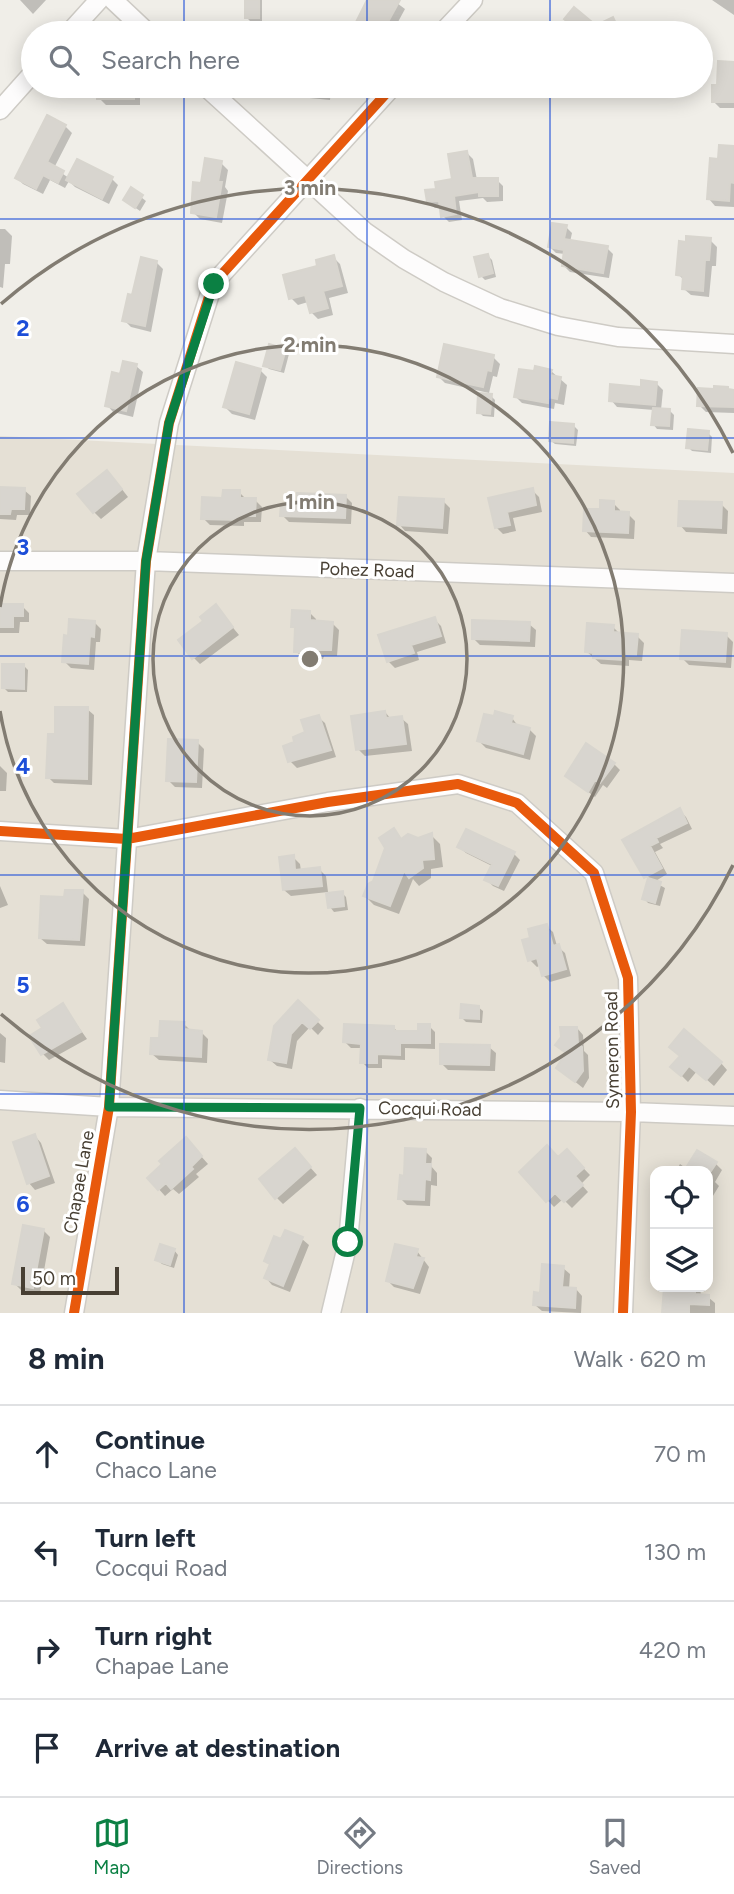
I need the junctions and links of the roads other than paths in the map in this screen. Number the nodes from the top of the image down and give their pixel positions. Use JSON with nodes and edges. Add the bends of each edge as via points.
{"nodes":[{"id":1,"x":99,"y":0,"type":"edge"},
{"id":2,"x":113,"y":0,"type":"edge"},
{"id":3,"x":473,"y":0,"type":"edge"},
{"id":4,"x":80,"y":21,"type":"edge"},
{"id":5,"x":135,"y":21,"type":"edge"},
{"id":6,"x":453,"y":21,"type":"edge"},
{"id":7,"x":21,"y":86,"type":"edge"},
{"id":8,"x":218,"y":98,"type":"edge"},
{"id":9,"x":382,"y":98,"type":"edge"},
{"id":10,"x":0,"y":110,"type":"edge"},
{"id":11,"x":306,"y":180,"type":"junction"},
{"id":12,"x":734,"y":344,"type":"edge"},
{"id":13,"x":0,"y":561,"type":"edge"},
{"id":14,"x":146,"y":561,"type":"junction"},
{"id":15,"x":734,"y":583,"type":"edge"},
{"id":16,"x":0,"y":831,"type":"edge"},
{"id":17,"x":127,"y":839,"type":"junction"},
{"id":18,"x":0,"y":1100,"type":"edge"},
{"id":19,"x":109,"y":1107,"type":"junction"},
{"id":20,"x":360,"y":1108,"type":"junction"},
{"id":21,"x":631,"y":1112,"type":"junction"},
{"id":22,"x":734,"y":1116,"type":"edge"},
{"id":23,"x":74,"y":1313,"type":"edge"},
{"id":24,"x":331,"y":1313,"type":"edge"},
{"id":25,"x":623,"y":1313,"type":"edge"}],
"edges":[{"from":1,"to":4,"type":"street"},
{"from":2,"to":5,"type":"street"},
{"from":3,"to":6,"type":"street"},
{"from":7,"to":10,"type":"street"},
{"from":8,"to":11,"type":"street"},
{"from":9,"to":11,"type":"street","name":"Chapae Lane"},
{"from":11,"to":12,"type":"street","via":[[404,259],[500,308],[558,326],[618,337]]},
{"from":11,"to":14,"type":"street","name":"Chapae Lane","via":[[214,284],[169,423]]},
{"from":13,"to":14,"type":"street","name":"Pohez Road"},
{"from":14,"to":15,"type":"street","name":"Pohez Road"},
{"from":14,"to":17,"type":"street","name":"Chapae Lane"},
{"from":16,"to":17,"type":"street","name":"Symeron Road"},
{"from":17,"to":19,"type":"street","name":"Chapae Lane"},
{"from":17,"to":21,"type":"street","name":"Symeron Road","via":[[328,802],[458,784],[517,803],[594,873],[628,978]]},
{"from":18,"to":19,"type":"street","name":"Cocqui Road"},
{"from":19,"to":20,"type":"street","name":"Cocqui Road"},
{"from":19,"to":23,"type":"street","name":"Chapae Lane"},
{"from":20,"to":21,"type":"street","name":"Cocqui Road"},
{"from":20,"to":24,"type":"street","via":[[348,1242]]},
{"from":21,"to":22,"type":"street","name":"Cocqui Road"},
{"from":21,"to":25,"type":"street","name":"Symeron Road"}]}
